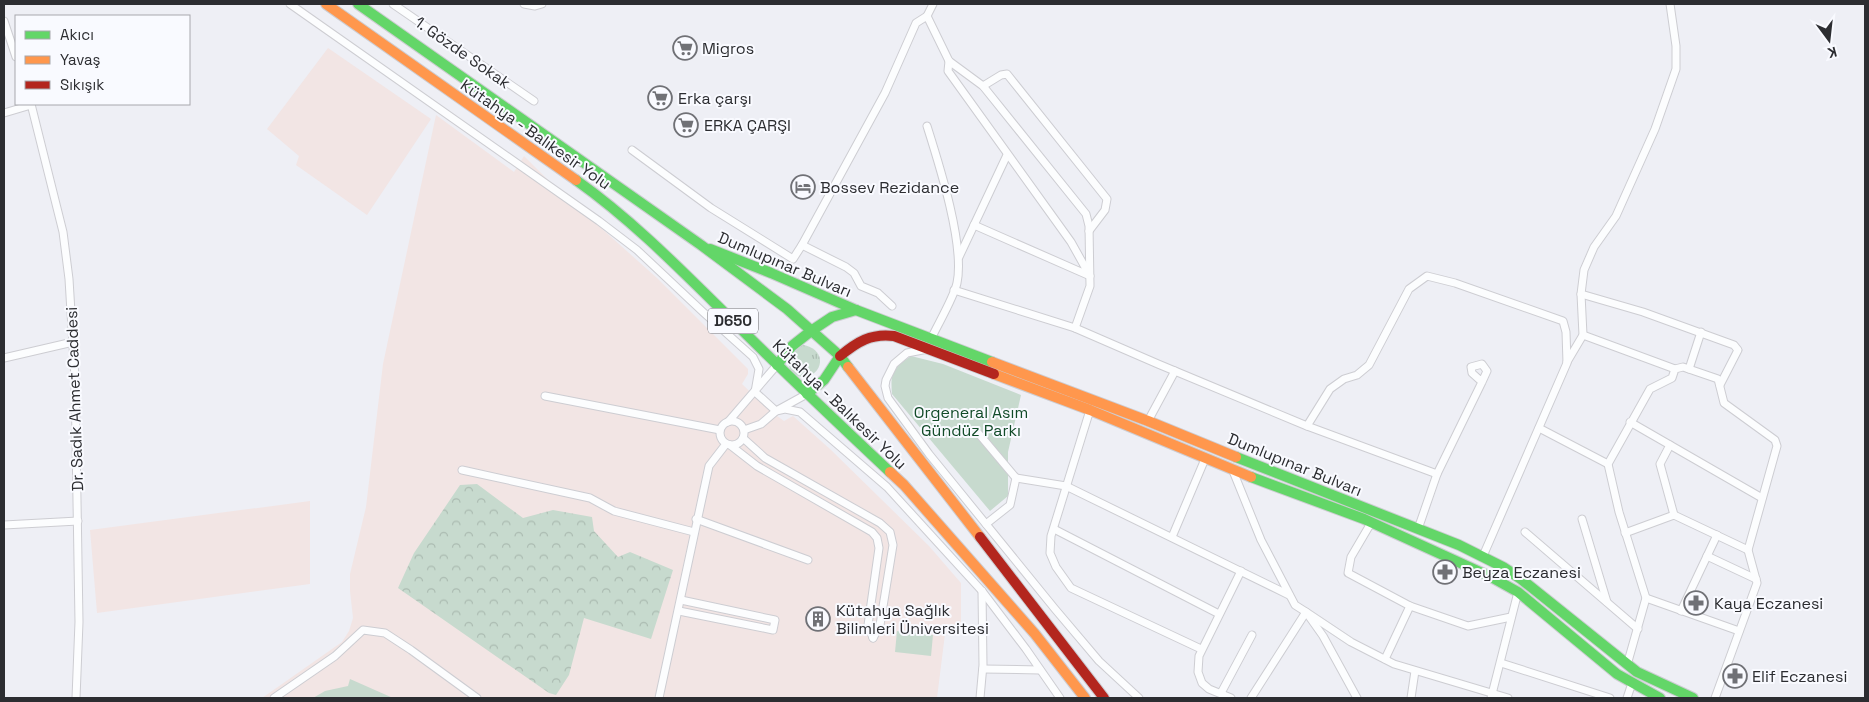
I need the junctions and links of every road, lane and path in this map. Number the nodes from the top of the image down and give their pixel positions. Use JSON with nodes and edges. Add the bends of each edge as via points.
{"nodes":[{"id":1,"x":290,"y":4,"type":"edge"},
{"id":2,"x":326,"y":4,"type":"edge"},
{"id":3,"x":358,"y":4,"type":"edge"},
{"id":4,"x":393,"y":4,"type":"edge"},
{"id":5,"x":524,"y":4,"type":"edge"},
{"id":6,"x":542,"y":4,"type":"edge"},
{"id":7,"x":932,"y":4,"type":"edge"},
{"id":8,"x":1670,"y":4,"type":"edge"},
{"id":9,"x":928,"y":16,"type":"junction"},
{"id":10,"x":4,"y":21,"type":"edge"},
{"id":11,"x":15,"y":54,"type":"edge"},
{"id":12,"x":949,"y":61,"type":"junction"},
{"id":13,"x":983,"y":86,"type":"junction"},
{"id":14,"x":534,"y":101,"type":"dead end"},
{"id":15,"x":28,"y":105,"type":"edge"},
{"id":16,"x":31,"y":105,"type":"edge"},
{"id":17,"x":4,"y":113,"type":"edge"},
{"id":18,"x":927,"y":126,"type":"dead end"},
{"id":19,"x":632,"y":150,"type":"dead end"},
{"id":20,"x":1007,"y":155,"type":"junction"},
{"id":21,"x":974,"y":225,"type":"junction"},
{"id":22,"x":1089,"y":231,"type":"junction"},
{"id":23,"x":701,"y":245,"type":"junction"},
{"id":24,"x":802,"y":245,"type":"junction"},
{"id":25,"x":959,"y":258,"type":"junction"},
{"id":26,"x":1090,"y":276,"type":"junction"},
{"id":27,"x":954,"y":290,"type":"junction"},
{"id":28,"x":1582,"y":294,"type":"junction"},
{"id":29,"x":892,"y":306,"type":"dead end"},
{"id":30,"x":856,"y":310,"type":"junction"},
{"id":31,"x":1075,"y":328,"type":"junction"},
{"id":32,"x":811,"y":331,"type":"junction"},
{"id":33,"x":1701,"y":332,"type":"junction"},
{"id":34,"x":1583,"y":335,"type":"junction"},
{"id":35,"x":73,"y":342,"type":"junction"},
{"id":36,"x":930,"y":344,"type":"junction"},
{"id":37,"x":840,"y":356,"type":"junction"},
{"id":38,"x":4,"y":358,"type":"edge"},
{"id":39,"x":1567,"y":363,"type":"junction"},
{"id":40,"x":777,"y":365,"type":"junction"},
{"id":41,"x":1676,"y":369,"type":"junction"},
{"id":42,"x":1689,"y":369,"type":"junction"},
{"id":43,"x":1174,"y":371,"type":"junction"},
{"id":44,"x":1482,"y":382,"type":"dead end"},
{"id":45,"x":1720,"y":385,"type":"junction"},
{"id":46,"x":755,"y":392,"type":"junction"},
{"id":47,"x":545,"y":396,"type":"dead end"},
{"id":48,"x":802,"y":397,"type":"junction"},
{"id":49,"x":1090,"y":410,"type":"junction"},
{"id":50,"x":776,"y":411,"type":"junction"},
{"id":51,"x":800,"y":412,"type":"junction"},
{"id":52,"x":1148,"y":421,"type":"junction"},
{"id":53,"x":728,"y":422,"type":"junction"},
{"id":54,"x":1630,"y":422,"type":"junction"},
{"id":55,"x":1307,"y":426,"type":"junction"},
{"id":56,"x":1539,"y":428,"type":"junction"},
{"id":57,"x":720,"y":430,"type":"junction"},
{"id":58,"x":743,"y":434,"type":"junction"},
{"id":59,"x":979,"y":434,"type":"dead end"},
{"id":60,"x":728,"y":445,"type":"junction"},
{"id":61,"x":1670,"y":445,"type":"junction"},
{"id":62,"x":1204,"y":459,"type":"junction"},
{"id":63,"x":1608,"y":464,"type":"junction"},
{"id":64,"x":462,"y":470,"type":"dead end"},
{"id":65,"x":1233,"y":471,"type":"junction"},
{"id":66,"x":1437,"y":474,"type":"junction"},
{"id":67,"x":1016,"y":478,"type":"junction"},
{"id":68,"x":1066,"y":486,"type":"junction"},
{"id":69,"x":1762,"y":498,"type":"junction"},
{"id":70,"x":1674,"y":515,"type":"junction"},
{"id":71,"x":696,"y":519,"type":"junction"},
{"id":72,"x":1582,"y":519,"type":"dead end"},
{"id":73,"x":78,"y":521,"type":"junction"},
{"id":74,"x":1371,"y":523,"type":"junction"},
{"id":75,"x":986,"y":524,"type":"junction"},
{"id":76,"x":4,"y":525,"type":"edge"},
{"id":77,"x":1054,"y":529,"type":"junction"},
{"id":78,"x":1418,"y":529,"type":"junction"},
{"id":79,"x":694,"y":532,"type":"junction"},
{"id":80,"x":1525,"y":532,"type":"dead end"},
{"id":81,"x":1625,"y":533,"type":"junction"},
{"id":82,"x":1717,"y":536,"type":"junction"},
{"id":83,"x":1172,"y":537,"type":"junction"},
{"id":84,"x":1748,"y":550,"type":"junction"},
{"id":85,"x":1482,"y":556,"type":"junction"},
{"id":86,"x":1707,"y":556,"type":"junction"},
{"id":87,"x":808,"y":560,"type":"dead end"},
{"id":88,"x":1241,"y":571,"type":"junction"},
{"id":89,"x":1756,"y":579,"type":"junction"},
{"id":90,"x":982,"y":591,"type":"junction"},
{"id":91,"x":1518,"y":592,"type":"junction"},
{"id":92,"x":1289,"y":595,"type":"junction"},
{"id":93,"x":1646,"y":598,"type":"junction"},
{"id":94,"x":681,"y":600,"type":"junction"},
{"id":95,"x":1607,"y":602,"type":"junction"},
{"id":96,"x":1410,"y":606,"type":"junction"},
{"id":97,"x":679,"y":611,"type":"junction"},
{"id":98,"x":1681,"y":611,"type":"junction"},
{"id":99,"x":1306,"y":612,"type":"junction"},
{"id":100,"x":1219,"y":614,"type":"junction"},
{"id":101,"x":1511,"y":616,"type":"junction"},
{"id":102,"x":1638,"y":629,"type":"junction"},
{"id":103,"x":1739,"y":631,"type":"junction"},
{"id":104,"x":1252,"y":635,"type":"dead end"},
{"id":105,"x":1201,"y":650,"type":"junction"},
{"id":106,"x":1386,"y":659,"type":"junction"},
{"id":107,"x":1501,"y":663,"type":"junction"},
{"id":108,"x":1627,"y":665,"type":"junction"},
{"id":109,"x":983,"y":670,"type":"junction"},
{"id":110,"x":1040,"y":670,"type":"junction"},
{"id":111,"x":1415,"y":670,"type":"junction"},
{"id":112,"x":1632,"y":683,"type":"junction"},
{"id":113,"x":1221,"y":693,"type":"junction"},
{"id":114,"x":1491,"y":696,"type":"edge"},
{"id":115,"x":276,"y":697,"type":"edge"},
{"id":116,"x":76,"y":698,"type":"edge"},
{"id":117,"x":477,"y":698,"type":"edge"},
{"id":118,"x":658,"y":698,"type":"edge"},
{"id":119,"x":980,"y":698,"type":"edge"},
{"id":120,"x":1060,"y":698,"type":"edge"},
{"id":121,"x":1085,"y":698,"type":"edge"},
{"id":122,"x":1104,"y":698,"type":"edge"},
{"id":123,"x":1139,"y":698,"type":"edge"},
{"id":124,"x":1231,"y":698,"type":"edge"},
{"id":125,"x":1251,"y":698,"type":"edge"},
{"id":126,"x":1357,"y":698,"type":"edge"},
{"id":127,"x":1410,"y":698,"type":"edge"},
{"id":128,"x":1508,"y":698,"type":"edge"},
{"id":129,"x":1610,"y":698,"type":"edge"},
{"id":130,"x":1627,"y":698,"type":"edge"},
{"id":131,"x":1660,"y":698,"type":"edge"},
{"id":132,"x":1693,"y":698,"type":"edge"},
{"id":133,"x":1715,"y":698,"type":"edge"}],
"edges":[{"from":1,"to":46,"type":"street","via":[[637,250],[753,357],[759,369]]},
{"from":2,"to":40,"type":"main road","name":"Kütahya - Balıkesir Yolu","number":"D650","via":[[601,198],[656,245]]},
{"from":3,"to":23,"type":"main road","name":"Kütahya - Balıkesir Yolu","number":"D650"},
{"from":4,"to":14,"type":"street","name":"1. Gözde Sokak"},
{"from":5,"to":6,"type":"street"},
{"from":7,"to":9,"type":"street"},
{"from":8,"to":28,"type":"street","via":[[1676,69],[1655,130],[1616,216],[1594,247],[1584,270]]},
{"from":9,"to":12,"type":"street"},
{"from":9,"to":24,"type":"street","via":[[916,23],[885,93]]},
{"from":10,"to":11,"type":"street"},
{"from":12,"to":13,"type":"street"},
{"from":12,"to":20,"type":"street","via":[[948,71]]},
{"from":13,"to":22,"type":"street","via":[[1086,214]]},
{"from":13,"to":22,"type":"street","via":[[1007,74],[1107,198],[1106,210]]},
{"from":15,"to":17,"type":"street"},
{"from":16,"to":35,"type":"street","name":"Dr. Sadık Ahmet Caddesi","via":[[63,232]]},
{"from":18,"to":25,"type":"street"},
{"from":19,"to":24,"type":"street","via":[[711,208],[793,259]]},
{"from":20,"to":21,"type":"street"},
{"from":20,"to":26,"type":"street","via":[[1071,242]]},
{"from":21,"to":25,"type":"street"},
{"from":21,"to":26,"type":"street"},
{"from":22,"to":26,"type":"street"},
{"from":23,"to":30,"type":"main road","name":"Dumlupınar Bulvarı"},
{"from":23,"to":32,"type":"main road","name":"Kütahya - Balıkesir Yolu","number":"D650","via":[[781,304]]},
{"from":24,"to":29,"type":"street","via":[[846,267],[854,273],[861,286]]},
{"from":25,"to":27,"type":"street"},
{"from":26,"to":31,"type":"street","via":[[1090,286]]},
{"from":27,"to":31,"type":"street"},
{"from":27,"to":36,"type":"street"},
{"from":28,"to":33,"type":"street"},
{"from":28,"to":34,"type":"street"},
{"from":30,"to":32,"type":"main road","name":"Dumlupınar Bulvarı","via":[[836,314],[821,321]]},
{"from":30,"to":36,"type":"main road","name":"Dumlupınar Bulvarı"},
{"from":31,"to":43,"type":"street"},
{"from":32,"to":37,"type":"main road","name":"Kütahya - Balıkesir Yolu","number":"D650"},
{"from":32,"to":40,"type":"main road","name":"Dumlupınar Bulvarı","via":[[792,346]]},
{"from":33,"to":42,"type":"street"},
{"from":33,"to":45,"type":"street","via":[[1734,345],[1738,350]]},
{"from":34,"to":39,"type":"street"},
{"from":34,"to":41,"type":"street"},
{"from":35,"to":38,"type":"street"},
{"from":35,"to":73,"type":"street","name":"Dr. Sadık Ahmet Caddesi"},
{"from":36,"to":37,"type":"main road","name":"Dumlupınar Bulvarı","via":[[877,334],[862,339]]},
{"from":36,"to":49,"type":"main road","name":"Dumlupınar Bulvarı"},
{"from":36,"to":52,"type":"main road","name":"Dumlupınar Bulvarı","via":[[1004,365]]},
{"from":36,"to":75,"type":"street","via":[[907,353],[894,364],[886,380],[888,398]]},
{"from":37,"to":48,"type":"main road","name":"Dumlupınar Bulvarı","via":[[824,380]]},
{"from":37,"to":122,"type":"main road","name":"Kütahya - Balıkesir Yolu","number":"D650"},
{"from":39,"to":55,"type":"street","via":[[1563,321],[1427,276],[1409,289],[1369,365],[1358,375],[1344,379],[1330,389]]},
{"from":39,"to":56,"type":"street"},
{"from":40,"to":46,"type":"street"},
{"from":40,"to":48,"type":"main road","name":"Kütahya - Balıkesir Yolu","number":"D650"},
{"from":41,"to":42,"type":"street"},
{"from":41,"to":54,"type":"street","via":[[1672,378],[1650,389]]},
{"from":42,"to":45,"type":"street","via":[[1718,379]]},
{"from":43,"to":52,"type":"street"},
{"from":43,"to":55,"type":"street"},
{"from":44,"to":66,"type":"street"},
{"from":45,"to":69,"type":"street","via":[[1724,402],[1775,440],[1777,446]]},
{"from":46,"to":50,"type":"street"},
{"from":46,"to":53,"type":"street"},
{"from":47,"to":57,"type":"street"},
{"from":48,"to":50,"type":"street"},
{"from":48,"to":51,"type":"street"},
{"from":48,"to":121,"type":"main road","name":"Kütahya - Balıkesir Yolu","number":"D650","via":[[904,485],[1035,634]]},
{"from":49,"to":62,"type":"main road","name":"Dumlupınar Bulvarı"},
{"from":49,"to":68,"type":"street"},
{"from":50,"to":51,"type":"street"},
{"from":50,"to":58,"type":"street"},
{"from":51,"to":90,"type":"street","via":[[887,487]]},
{"from":52,"to":78,"type":"main road","name":"Dumlupınar Bulvarı"},
{"from":53,"to":57,"type":"street"},
{"from":53,"to":58,"type":"street","via":[[736,422]]},
{"from":54,"to":61,"type":"street"},
{"from":54,"to":63,"type":"street"},
{"from":55,"to":66,"type":"street"},
{"from":56,"to":63,"type":"street"},
{"from":56,"to":85,"type":"street"},
{"from":57,"to":60,"type":"street","via":[[720,438]]},
{"from":58,"to":60,"type":"street","via":[[737,444]]},
{"from":58,"to":60,"type":"street","via":[[765,458],[865,514],[890,532],[893,544],[880,625],[873,638],[868,625],[879,548],[877,538]]},
{"from":59,"to":67,"type":"street"},
{"from":60,"to":71,"type":"street","via":[[709,466]]},
{"from":61,"to":69,"type":"street"},
{"from":61,"to":70,"type":"street","via":[[1660,464]]},
{"from":62,"to":65,"type":"main road","name":"Dumlupınar Bulvarı"},
{"from":62,"to":83,"type":"street"},
{"from":63,"to":81,"type":"street"},
{"from":64,"to":79,"type":"street","via":[[590,498],[614,511]]},
{"from":65,"to":74,"type":"main road","name":"Dumlupınar Bulvarı"},
{"from":65,"to":92,"type":"street","via":[[1260,540]]},
{"from":66,"to":78,"type":"street"},
{"from":67,"to":68,"type":"street"},
{"from":67,"to":75,"type":"street","via":[[1010,505]]},
{"from":68,"to":77,"type":"street"},
{"from":68,"to":83,"type":"street"},
{"from":69,"to":84,"type":"street"},
{"from":70,"to":81,"type":"street"},
{"from":70,"to":82,"type":"street"},
{"from":71,"to":79,"type":"street"},
{"from":71,"to":87,"type":"street"},
{"from":72,"to":95,"type":"street"},
{"from":73,"to":76,"type":"street"},
{"from":73,"to":116,"type":"street","name":"Dr. Sadık Ahmet Caddesi"},
{"from":74,"to":91,"type":"main road","name":"Dumlupınar Bulvarı"},
{"from":74,"to":96,"type":"street","via":[[1350,557],[1348,572]]},
{"from":75,"to":123,"type":"street","via":[[1098,661]]},
{"from":77,"to":100,"type":"street"},
{"from":77,"to":105,"type":"street","via":[[1050,553],[1071,588]]},
{"from":78,"to":85,"type":"main road","name":"Dumlupınar Bulvarı"},
{"from":79,"to":94,"type":"street"},
{"from":80,"to":95,"type":"street"},
{"from":81,"to":93,"type":"street"},
{"from":82,"to":84,"type":"street"},
{"from":82,"to":86,"type":"street"},
{"from":83,"to":88,"type":"street"},
{"from":84,"to":89,"type":"street"},
{"from":85,"to":108,"type":"main road","name":"Dumlupınar Bulvarı","via":[[1520,579]]},
{"from":86,"to":89,"type":"street"},
{"from":86,"to":98,"type":"street"},
{"from":88,"to":92,"type":"street"},
{"from":88,"to":100,"type":"street"},
{"from":89,"to":103,"type":"street"},
{"from":90,"to":109,"type":"street"},
{"from":90,"to":110,"type":"street"},
{"from":91,"to":101,"type":"street"},
{"from":91,"to":112,"type":"main road","name":"Dumlupınar Bulvarı"},
{"from":92,"to":99,"type":"street","via":[[1295,605]]},
{"from":93,"to":98,"type":"street"},
{"from":93,"to":102,"type":"street"},
{"from":94,"to":97,"type":"street"},
{"from":94,"to":97,"type":"street","via":[[775,620],[773,630]]},
{"from":95,"to":102,"type":"street"},
{"from":96,"to":101,"type":"street","via":[[1468,626]]},
{"from":96,"to":106,"type":"street"},
{"from":97,"to":118,"type":"street"},
{"from":98,"to":103,"type":"street"},
{"from":99,"to":106,"type":"street","via":[[1351,642]]},
{"from":99,"to":125,"type":"street"},
{"from":99,"to":126,"type":"street"},
{"from":100,"to":105,"type":"street"},
{"from":101,"to":107,"type":"street"},
{"from":102,"to":108,"type":"street"},
{"from":103,"to":133,"type":"street"},
{"from":104,"to":113,"type":"street"},
{"from":105,"to":113,"type":"street","via":[[1198,672],[1202,683],[1208,689]]},
{"from":106,"to":111,"type":"street"},
{"from":107,"to":114,"type":"street"},
{"from":107,"to":129,"type":"street"},
{"from":108,"to":132,"type":"main road","name":"Dumlupınar Bulvarı","via":[[1648,679]]},
{"from":109,"to":110,"type":"street"},
{"from":109,"to":119,"type":"street"},
{"from":110,"to":120,"type":"street"},
{"from":111,"to":114,"type":"street"},
{"from":111,"to":127,"type":"street"},
{"from":112,"to":130,"type":"street"},
{"from":112,"to":131,"type":"main road","name":"Dumlupınar Bulvarı"},
{"from":113,"to":124,"type":"street"},
{"from":114,"to":128,"type":"street"},
{"from":115,"to":117,"type":"street","via":[[335,656],[363,630],[371,630],[385,633]]}]}
